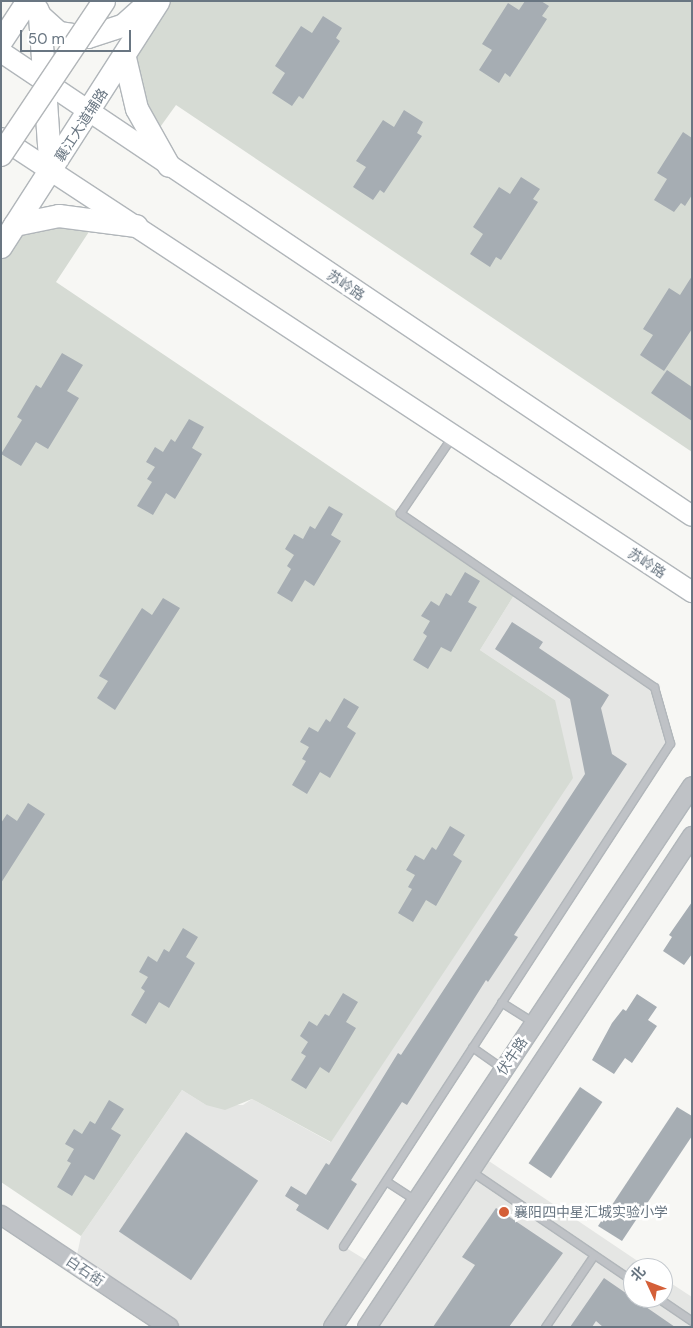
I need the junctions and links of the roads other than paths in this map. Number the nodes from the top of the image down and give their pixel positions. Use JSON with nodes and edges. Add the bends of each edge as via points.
{"nodes":[{"id":1,"x":104,"y":1,"type":"edge"},
{"id":2,"x":151,"y":1,"type":"edge"},
{"id":3,"x":159,"y":1,"type":"edge"},
{"id":4,"x":34,"y":6,"type":"edge"},
{"id":5,"x":1,"y":42,"type":"edge"},
{"id":6,"x":1,"y":52,"type":"edge"},
{"id":7,"x":125,"y":58,"type":"junction"},
{"id":8,"x":44,"y":81,"type":"junction"},
{"id":9,"x":90,"y":112,"type":"junction"},
{"id":10,"x":1,"y":138,"type":"edge"},
{"id":11,"x":1,"y":155,"type":"edge"},
{"id":12,"x":169,"y":166,"type":"junction"},
{"id":13,"x":51,"y":172,"type":"junction"},
{"id":14,"x":15,"y":225,"type":"junction"},
{"id":15,"x":136,"y":226,"type":"junction"},
{"id":16,"x":1,"y":247,"type":"edge"},
{"id":17,"x":453,"y":435,"type":"junction"},
{"id":18,"x":692,"y":516,"type":"edge"},
{"id":19,"x":692,"y":592,"type":"edge"},
{"id":20,"x":692,"y":786,"type":"edge"},
{"id":21,"x":692,"y":836,"type":"edge"},
{"id":22,"x":501,"y":1002,"type":"junction"},
{"id":23,"x":534,"y":1024,"type":"junction"},
{"id":24,"x":472,"y":1048,"type":"junction"},
{"id":25,"x":504,"y":1069,"type":"junction"},
{"id":26,"x":471,"y":1170,"type":"junction"},
{"id":27,"x":386,"y":1181,"type":"junction"},
{"id":28,"x":417,"y":1201,"type":"junction"},
{"id":29,"x":1,"y":1215,"type":"edge"},
{"id":30,"x":343,"y":1246,"type":"dead end"},
{"id":31,"x":594,"y":1255,"type":"junction"},
{"id":32,"x":623,"y":1274,"type":"edge"},
{"id":33,"x":673,"y":1308,"type":"edge"},
{"id":34,"x":692,"y":1321,"type":"edge"},
{"id":35,"x":169,"y":1327,"type":"edge"},
{"id":36,"x":333,"y":1327,"type":"edge"},
{"id":37,"x":367,"y":1327,"type":"edge"},
{"id":38,"x":545,"y":1327,"type":"edge"}],
"edges":[{"from":1,"to":11,"type":"main road","bridge":true},
{"from":2,"to":4,"type":"main road","via":[[124,25],[88,37],[59,32]]},
{"from":3,"to":7,"type":"main road","name":"襄江大道辅路"},
{"from":4,"to":5,"type":"main road"},
{"from":4,"to":8,"type":"main road"},
{"from":6,"to":8,"type":"main road","name":"苏岭路"},
{"from":7,"to":9,"type":"main road","name":"襄江大道辅路"},
{"from":7,"to":12,"type":"main road","via":[[137,109]]},
{"from":8,"to":9,"type":"main road","name":"苏岭路"},
{"from":8,"to":13,"type":"main road"},
{"from":9,"to":12,"type":"main road","name":"苏岭路"},
{"from":9,"to":13,"type":"main road","name":"襄江大道辅路"},
{"from":10,"to":13,"type":"main road","name":"苏岭路"},
{"from":12,"to":18,"type":"main road","name":"苏岭路"},
{"from":13,"to":14,"type":"main road","name":"襄江大道辅路"},
{"from":13,"to":15,"type":"main road","name":"苏岭路"},
{"from":14,"to":15,"type":"main road","via":[[59,216]]},
{"from":14,"to":16,"type":"main road","name":"襄江大道辅路"},
{"from":15,"to":17,"type":"main road","name":"苏岭路"},
{"from":17,"to":19,"type":"main road","name":"苏岭路"},
{"from":17,"to":22,"type":"lane","via":[[400,513],[654,687],[670,743]]},
{"from":20,"to":23,"type":"street","name":"伏牛路"},
{"from":21,"to":26,"type":"street"},
{"from":22,"to":23,"type":"lane"},
{"from":22,"to":24,"type":"lane"},
{"from":23,"to":25,"type":"street","name":"伏牛路"},
{"from":24,"to":25,"type":"lane"},
{"from":24,"to":27,"type":"lane"},
{"from":25,"to":28,"type":"street","name":"伏牛路"},
{"from":26,"to":31,"type":"lane"},
{"from":26,"to":37,"type":"street"},
{"from":27,"to":28,"type":"lane"},
{"from":27,"to":30,"type":"lane"},
{"from":28,"to":36,"type":"street","name":"伏牛路"},
{"from":29,"to":35,"type":"street","name":"白石街"},
{"from":31,"to":32,"type":"lane"},
{"from":31,"to":38,"type":"lane"},
{"from":33,"to":34,"type":"lane"}]}
